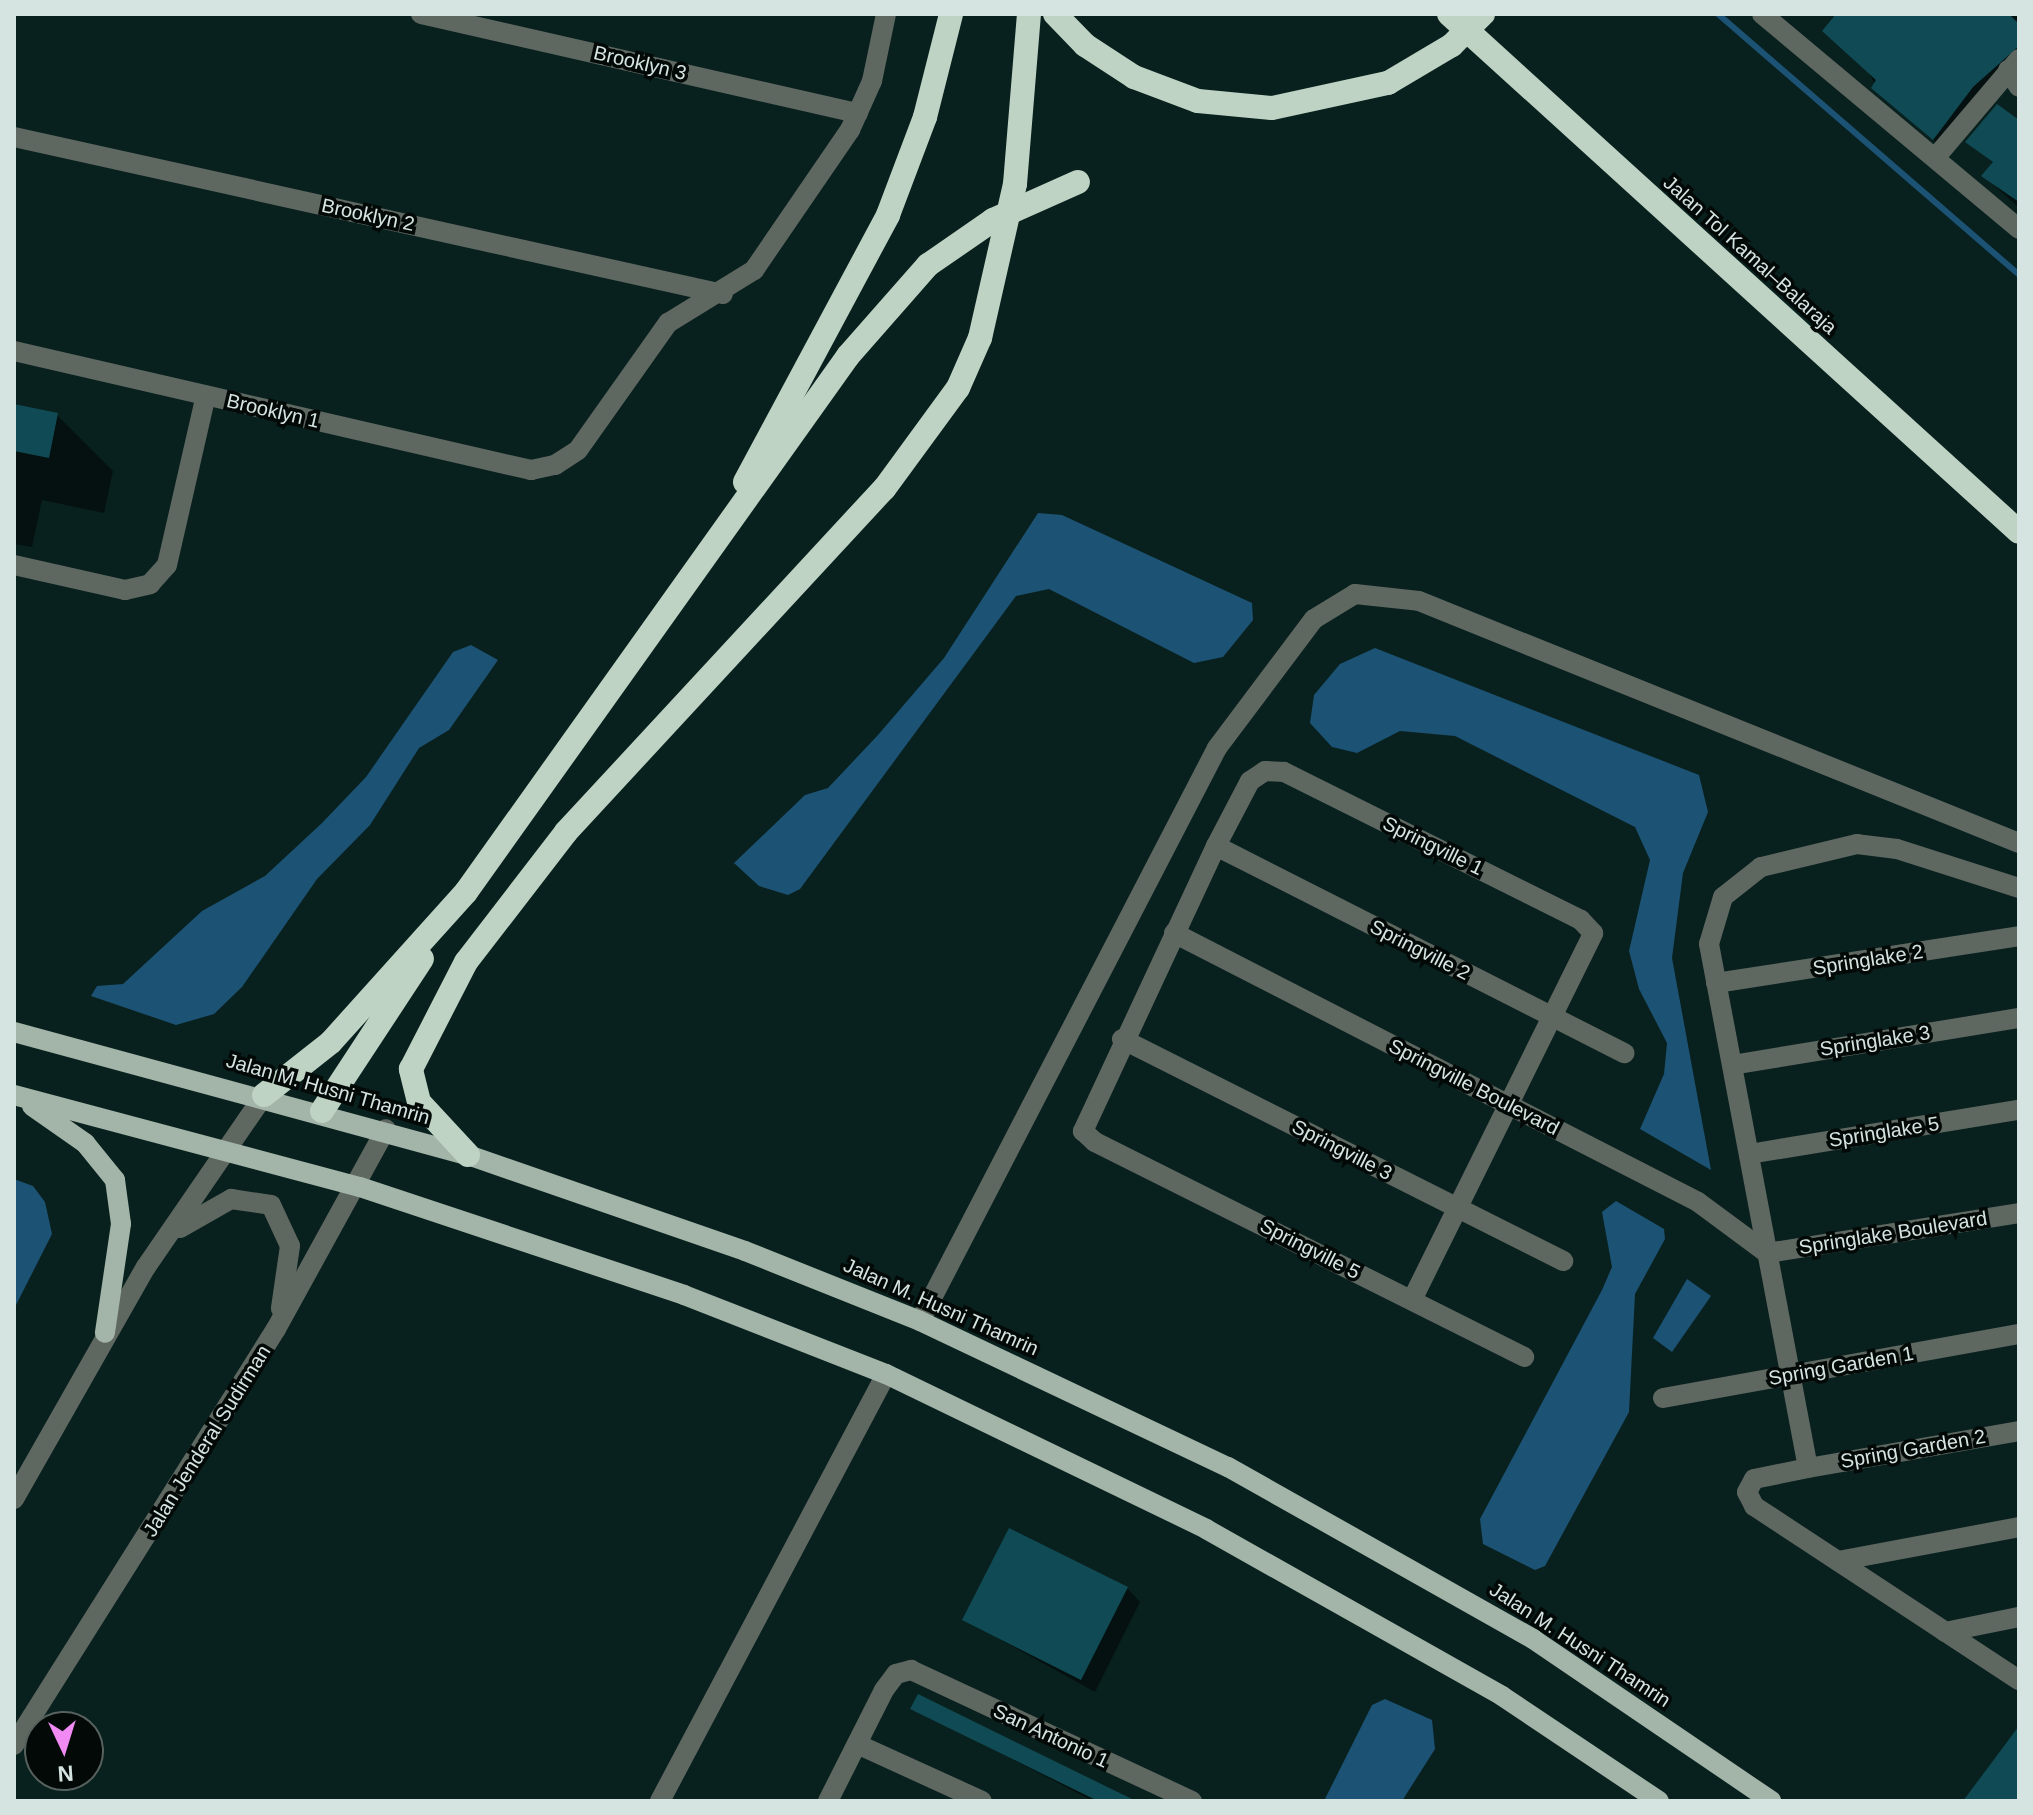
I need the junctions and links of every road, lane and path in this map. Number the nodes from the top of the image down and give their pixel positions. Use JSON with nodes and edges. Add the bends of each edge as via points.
{"nodes":[{"id":1,"x":421,"y":14,"type":"edge"},
{"id":2,"x":886,"y":14,"type":"edge"},
{"id":3,"x":951,"y":14,"type":"edge"},
{"id":4,"x":1029,"y":14,"type":"edge"},
{"id":5,"x":1055,"y":14,"type":"edge"},
{"id":6,"x":1449,"y":14,"type":"edge"},
{"id":7,"x":1483,"y":14,"type":"edge"},
{"id":8,"x":1762,"y":14,"type":"edge"},
{"id":9,"x":2015,"y":72,"type":"edge"},
{"id":10,"x":858,"y":113,"type":"junction"},
{"id":11,"x":14,"y":137,"type":"edge"},
{"id":12,"x":1935,"y":158,"type":"junction"},
{"id":13,"x":1078,"y":182,"type":"dead end"},
{"id":14,"x":2019,"y":229,"type":"edge"},
{"id":15,"x":723,"y":294,"type":"junction"},
{"id":16,"x":14,"y":351,"type":"edge"},
{"id":17,"x":206,"y":395,"type":"junction"},
{"id":18,"x":2019,"y":532,"type":"edge"},
{"id":19,"x":14,"y":565,"type":"edge"},
{"id":20,"x":648,"y":646,"type":"junction"},
{"id":21,"x":2019,"y":843,"type":"edge"},
{"id":22,"x":1216,"y":846,"type":"junction"},
{"id":23,"x":2019,"y":888,"type":"edge"},
{"id":24,"x":466,"y":892,"type":"junction"},
{"id":25,"x":1174,"y":933,"type":"junction"},
{"id":26,"x":2019,"y":936,"type":"edge"},
{"id":27,"x":1716,"y":983,"type":"junction"},
{"id":28,"x":1555,"y":1018,"type":"junction"},
{"id":29,"x":2019,"y":1018,"type":"edge"},
{"id":30,"x":14,"y":1032,"type":"edge"},
{"id":31,"x":1122,"y":1039,"type":"junction"},
{"id":32,"x":1624,"y":1053,"type":"dead end"},
{"id":33,"x":1732,"y":1065,"type":"junction"},
{"id":34,"x":264,"y":1095,"type":"junction"},
{"id":35,"x":16,"y":1096,"type":"edge"},
{"id":36,"x":1511,"y":1106,"type":"junction"},
{"id":37,"x":2019,"y":1110,"type":"edge"},
{"id":38,"x":322,"y":1111,"type":"junction"},
{"id":39,"x":386,"y":1129,"type":"junction"},
{"id":40,"x":222,"y":1149,"type":"junction"},
{"id":41,"x":1749,"y":1154,"type":"junction"},
{"id":42,"x":468,"y":1155,"type":"junction"},
{"id":43,"x":360,"y":1187,"type":"junction"},
{"id":44,"x":1458,"y":1209,"type":"junction"},
{"id":45,"x":2019,"y":1213,"type":"edge"},
{"id":46,"x":1767,"y":1253,"type":"junction"},
{"id":47,"x":1563,"y":1261,"type":"dead end"},
{"id":48,"x":146,"y":1267,"type":"junction"},
{"id":49,"x":1412,"y":1300,"type":"junction"},
{"id":50,"x":920,"y":1321,"type":"junction"},
{"id":51,"x":276,"y":1329,"type":"junction"},
{"id":52,"x":105,"y":1333,"type":"junction"},
{"id":53,"x":2019,"y":1334,"type":"edge"},
{"id":54,"x":1524,"y":1357,"type":"dead end"},
{"id":55,"x":886,"y":1374,"type":"junction"},
{"id":56,"x":1790,"y":1375,"type":"junction"},
{"id":57,"x":1663,"y":1398,"type":"dead end"},
{"id":58,"x":2019,"y":1431,"type":"edge"},
{"id":59,"x":1808,"y":1468,"type":"junction"},
{"id":60,"x":14,"y":1499,"type":"edge"},
{"id":61,"x":2019,"y":1527,"type":"edge"},
{"id":62,"x":1838,"y":1561,"type":"junction"},
{"id":63,"x":2019,"y":1617,"type":"edge"},
{"id":64,"x":1945,"y":1632,"type":"junction"},
{"id":65,"x":2019,"y":1680,"type":"edge"},
{"id":66,"x":857,"y":1744,"type":"junction"},
{"id":67,"x":14,"y":1745,"type":"edge"},
{"id":68,"x":1164,"y":1795,"type":"edge"},
{"id":69,"x":660,"y":1801,"type":"edge"},
{"id":70,"x":828,"y":1801,"type":"edge"},
{"id":71,"x":982,"y":1801,"type":"edge"},
{"id":72,"x":1192,"y":1801,"type":"edge"},
{"id":73,"x":1659,"y":1801,"type":"edge"},
{"id":74,"x":1771,"y":1801,"type":"edge"}],
"edges":[{"from":1,"to":10,"type":"street","name":"Brooklyn 3"},
{"from":2,"to":10,"type":"street"},
{"from":3,"to":20,"type":"highway","via":[[925,117],[866,260]]},
{"from":4,"to":42,"type":"highway","bridge":true,"via":[[1006,241],[958,388],[884,489],[545,857],[466,962],[411,1069],[414,1091]]},
{"from":5,"to":7,"type":"highway","bridge":true,"via":[[1085,45],[1134,77],[1198,101],[1272,108],[1388,83],[1452,45]]},
{"from":6,"to":18,"type":"highway","name":"Jalan Tol Kamal–Balaraja"},
{"from":8,"to":12,"type":"street"},
{"from":9,"to":12,"type":"street"},
{"from":10,"to":15,"type":"street","via":[[754,270]]},
{"from":11,"to":15,"type":"street","name":"Brooklyn 2"},
{"from":12,"to":14,"type":"street"},
{"from":13,"to":20,"type":"highway","via":[[993,220],[928,265],[848,356]]},
{"from":15,"to":17,"type":"street","name":"Brooklyn 1","via":[[668,323],[578,450],[531,470]]},
{"from":16,"to":17,"type":"street","name":"Brooklyn 1"},
{"from":17,"to":19,"type":"street","via":[[167,565],[150,584],[125,590]]},
{"from":20,"to":24,"type":"highway"},
{"from":21,"to":50,"type":"street","via":[[1419,601],[1355,594],[1314,619],[1217,748]]},
{"from":22,"to":25,"type":"street"},
{"from":22,"to":28,"type":"street","name":"Springville 2"},
{"from":22,"to":28,"type":"street","name":"Springville 1","via":[[1250,781],[1265,771],[1284,772],[1581,920],[1593,933],[1590,951]]},
{"from":23,"to":27,"type":"street","via":[[1897,849],[1857,844],[1761,867],[1723,897],[1709,944]]},
{"from":24,"to":34,"type":"highway","via":[[331,1042]]},
{"from":24,"to":38,"type":"highway"},
{"from":25,"to":31,"type":"street"},
{"from":25,"to":36,"type":"street","name":"Springville Boulevard"},
{"from":26,"to":27,"type":"street","name":"Springlake 2"},
{"from":27,"to":33,"type":"street"},
{"from":28,"to":32,"type":"street","name":"Springville 2"},
{"from":28,"to":36,"type":"street"},
{"from":29,"to":33,"type":"street","name":"Springlake 3"},
{"from":30,"to":34,"type":"main road","name":"Jalan M. Husni Thamrin"},
{"from":31,"to":44,"type":"street","name":"Springville 3"},
{"from":31,"to":49,"type":"street","name":"Springville 5","via":[[1084,1116],[1083,1131],[1095,1142]]},
{"from":33,"to":41,"type":"street"},
{"from":34,"to":38,"type":"main road","name":"Jalan M. Husni Thamrin"},
{"from":34,"to":40,"type":"street"},
{"from":35,"to":40,"type":"main road"},
{"from":35,"to":52,"type":"main road","via":[[85,1143],[115,1180],[121,1224]]},
{"from":36,"to":44,"type":"street"},
{"from":36,"to":46,"type":"street","name":"Springville Boulevard","via":[[1698,1202]]},
{"from":37,"to":41,"type":"street","name":"Springlake 5"},
{"from":38,"to":39,"type":"main road","name":"Jalan M. Husni Thamrin"},
{"from":39,"to":42,"type":"main road","name":"Jalan M. Husni Thamrin"},
{"from":39,"to":43,"type":"street","name":"Jalan Jenderal Sudirman"},
{"from":40,"to":43,"type":"main road"},
{"from":40,"to":48,"type":"street"},
{"from":41,"to":46,"type":"street"},
{"from":42,"to":50,"type":"main road","name":"Jalan M. Husni Thamrin","via":[[745,1251]]},
{"from":43,"to":51,"type":"street","name":"Jalan Jenderal Sudirman"},
{"from":43,"to":55,"type":"main road","via":[[684,1295]]},
{"from":44,"to":47,"type":"street","name":"Springville 3"},
{"from":44,"to":49,"type":"street"},
{"from":45,"to":46,"type":"street","name":"Springlake Boulevard"},
{"from":46,"to":56,"type":"street"},
{"from":48,"to":51,"type":"street","via":[[204,1208],[231,1199],[264,1201],[283,1218],[290,1246]]},
{"from":48,"to":52,"type":"street"},
{"from":49,"to":54,"type":"street","name":"Springville 5"},
{"from":50,"to":74,"type":"main road","name":"Jalan M. Husni Thamrin","via":[[1228,1467],[1533,1639]]},
{"from":51,"to":67,"type":"street","name":"Jalan Jenderal Sudirman"},
{"from":52,"to":60,"type":"street"},
{"from":53,"to":56,"type":"street","name":"Spring Garden 1"},
{"from":55,"to":69,"type":"street"},
{"from":55,"to":73,"type":"main road","via":[[1206,1529],[1502,1696]]},
{"from":56,"to":57,"type":"street","name":"Spring Garden 1"},
{"from":56,"to":59,"type":"street"},
{"from":58,"to":59,"type":"street","name":"Spring Garden 2"},
{"from":59,"to":62,"type":"street","name":"Spring Garden 2","via":[[1754,1479],[1747,1492],[1754,1506]]},
{"from":61,"to":62,"type":"street"},
{"from":62,"to":64,"type":"street"},
{"from":63,"to":64,"type":"street"},
{"from":64,"to":65,"type":"street"},
{"from":66,"to":68,"type":"street","name":"San Antonio 1","via":[[896,1674],[911,1670]]},
{"from":66,"to":70,"type":"street"},
{"from":66,"to":71,"type":"street"},
{"from":68,"to":72,"type":"street","name":"San Antonio 1"}]}
